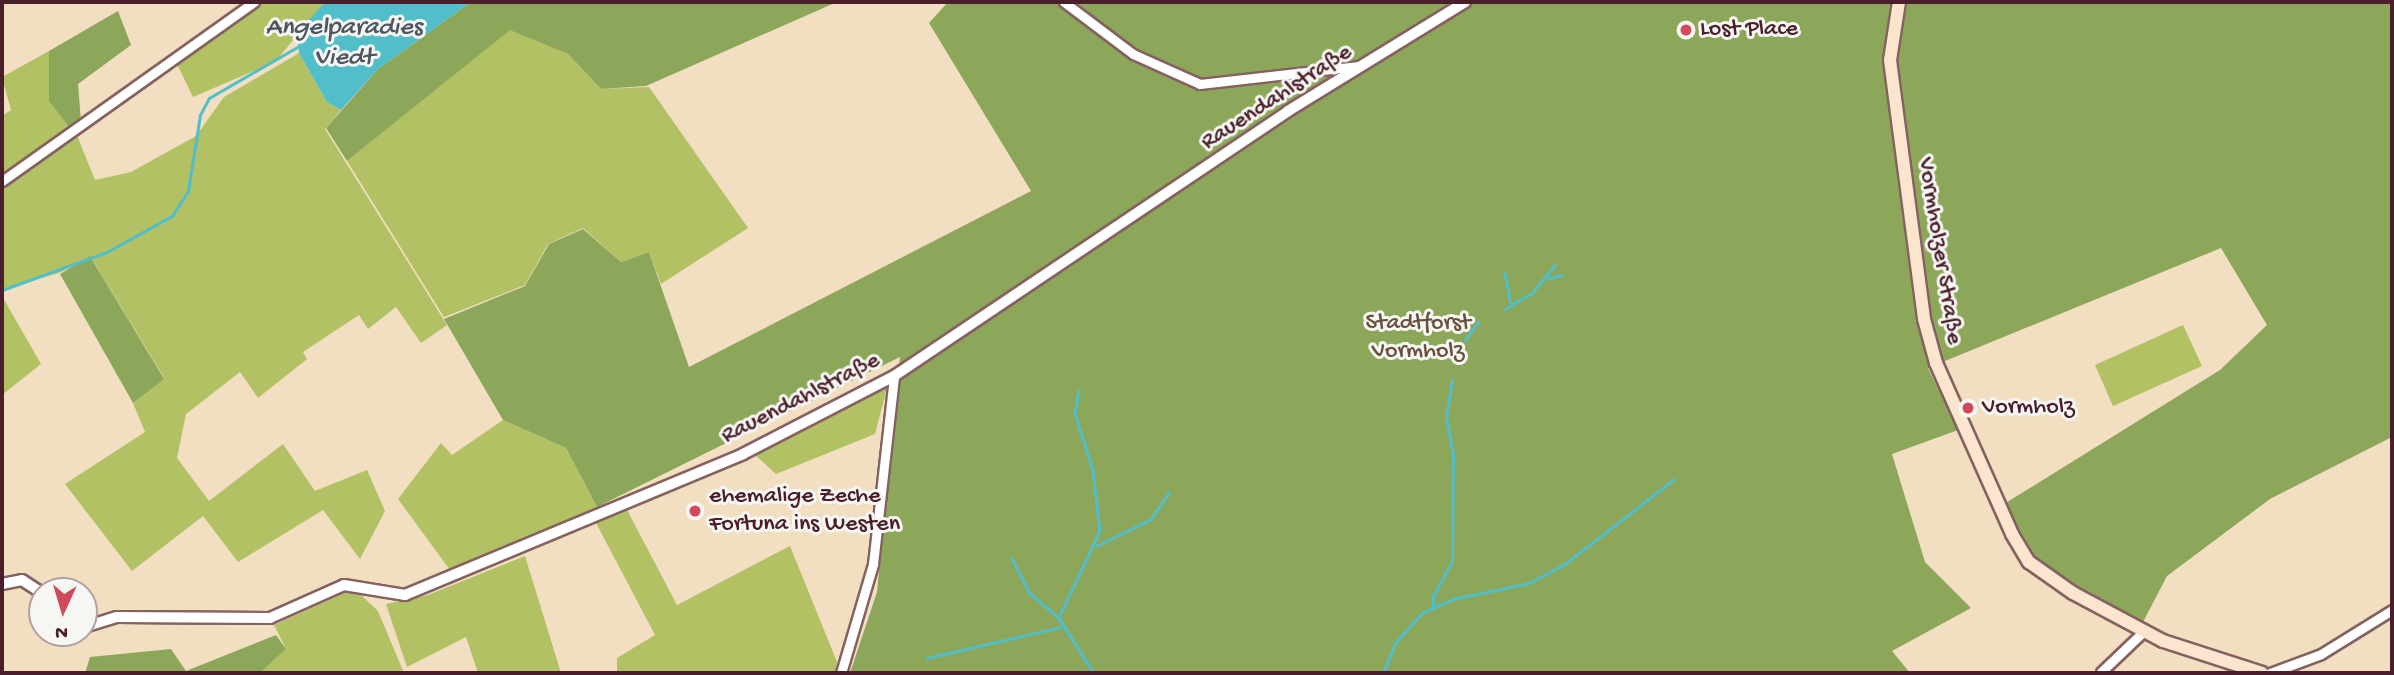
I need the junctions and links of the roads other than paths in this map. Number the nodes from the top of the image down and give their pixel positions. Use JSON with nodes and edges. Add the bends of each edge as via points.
{"nodes":[{"id":1,"x":254,"y":2,"type":"edge"},
{"id":2,"x":1064,"y":2,"type":"edge"},
{"id":3,"x":1465,"y":2,"type":"edge"},
{"id":4,"x":1899,"y":2,"type":"edge"},
{"id":5,"x":1364,"y":66,"type":"junction"},
{"id":6,"x":2,"y":181,"type":"edge"},
{"id":7,"x":894,"y":376,"type":"junction"},
{"id":8,"x":2,"y":584,"type":"edge"},
{"id":9,"x":28,"y":584,"type":"edge"},
{"id":10,"x":2392,"y":610,"type":"edge"},
{"id":11,"x":98,"y":623,"type":"edge"},
{"id":12,"x":2144,"y":631,"type":"junction"},
{"id":13,"x":2101,"y":672,"type":"edge"},
{"id":14,"x":841,"y":673,"type":"edge"},
{"id":15,"x":2262,"y":673,"type":"edge"},
{"id":16,"x":2270,"y":673,"type":"edge"}],
"edges":[{"from":1,"to":6,"type":"street"},
{"from":2,"to":5,"type":"street","via":[[1133,54],[1200,84]]},
{"from":3,"to":5,"type":"street","name":"Rauendahlstraße"},
{"from":4,"to":12,"type":"main road","name":"Vormholzer Straße","via":[[1889,60],[1924,319],[1936,363],[2023,554],[2050,578]]},
{"from":5,"to":7,"type":"street","name":"Rauendahlstraße"},
{"from":7,"to":11,"type":"street","name":"Rauendahlstraße","via":[[743,454],[414,592],[387,597],[344,585],[270,618],[117,617]]},
{"from":7,"to":14,"type":"street","via":[[873,564]]},
{"from":8,"to":9,"type":"street","via":[[22,580]]},
{"from":10,"to":16,"type":"street","via":[[2329,650]]},
{"from":12,"to":13,"type":"street"},
{"from":12,"to":15,"type":"main road","name":"Vormholzer Straße"}]}
